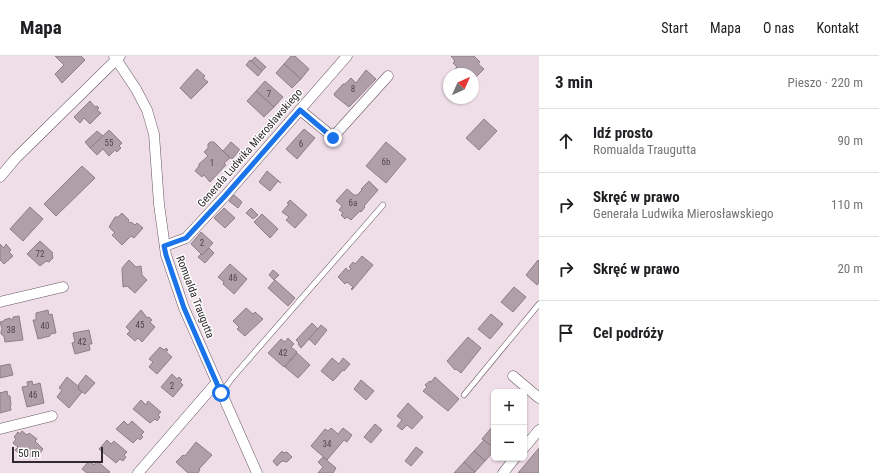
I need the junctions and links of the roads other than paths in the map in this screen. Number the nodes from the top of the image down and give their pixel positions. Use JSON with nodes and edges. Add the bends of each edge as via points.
{"nodes":[{"id":1,"x":347,"y":56,"type":"edge"},
{"id":2,"x":117,"y":57,"type":"edge"},
{"id":3,"x":388,"y":76,"type":"dead end"},
{"id":4,"x":300,"y":110,"type":"junction"},
{"id":5,"x":0,"y":177,"type":"edge"},
{"id":6,"x":383,"y":205,"type":"dead end"},
{"id":7,"x":164,"y":246,"type":"junction"},
{"id":8,"x":63,"y":287,"type":"dead end"},
{"id":9,"x":0,"y":302,"type":"edge"},
{"id":10,"x":539,"y":304,"type":"edge"},
{"id":11,"x":513,"y":376,"type":"dead end"},
{"id":12,"x":216,"y":383,"type":"junction"},
{"id":13,"x":221,"y":393,"type":"junction"},
{"id":14,"x":464,"y":394,"type":"dead end"},
{"id":15,"x":539,"y":398,"type":"edge"},
{"id":16,"x":52,"y":416,"type":"dead end"},
{"id":17,"x":0,"y":429,"type":"edge"},
{"id":18,"x":539,"y":430,"type":"edge"},
{"id":19,"x":527,"y":444,"type":"edge"},
{"id":20,"x":513,"y":461,"type":"edge"},
{"id":21,"x":138,"y":473,"type":"edge"},
{"id":22,"x":257,"y":473,"type":"edge"},
{"id":23,"x":503,"y":473,"type":"edge"}],
"edges":[{"from":1,"to":4,"type":"street","name":"Generała Ludwika Mierosławskiego"},
{"from":2,"to":5,"type":"street"},
{"from":2,"to":7,"type":"street","name":"Romualda Traugutta","via":[[147,110],[154,134]]},
{"from":3,"to":4,"type":"street","via":[[333,138]]},
{"from":4,"to":7,"type":"street","name":"Generała Ludwika Mierosławskiego","via":[[186,238]]},
{"from":6,"to":13,"type":"lane","via":[[232,377]]},
{"from":7,"to":12,"type":"street","name":"Romualda Traugutta","via":[[184,308]]},
{"from":8,"to":9,"type":"street"},
{"from":10,"to":14,"type":"lane"},
{"from":11,"to":15,"type":"street"},
{"from":12,"to":13,"type":"street","name":"Romualda Traugutta"},
{"from":12,"to":21,"type":"street"},
{"from":13,"to":22,"type":"street","name":"Romualda Traugutta"},
{"from":16,"to":17,"type":"street"},
{"from":18,"to":19,"type":"street"},
{"from":20,"to":23,"type":"street"}]}
